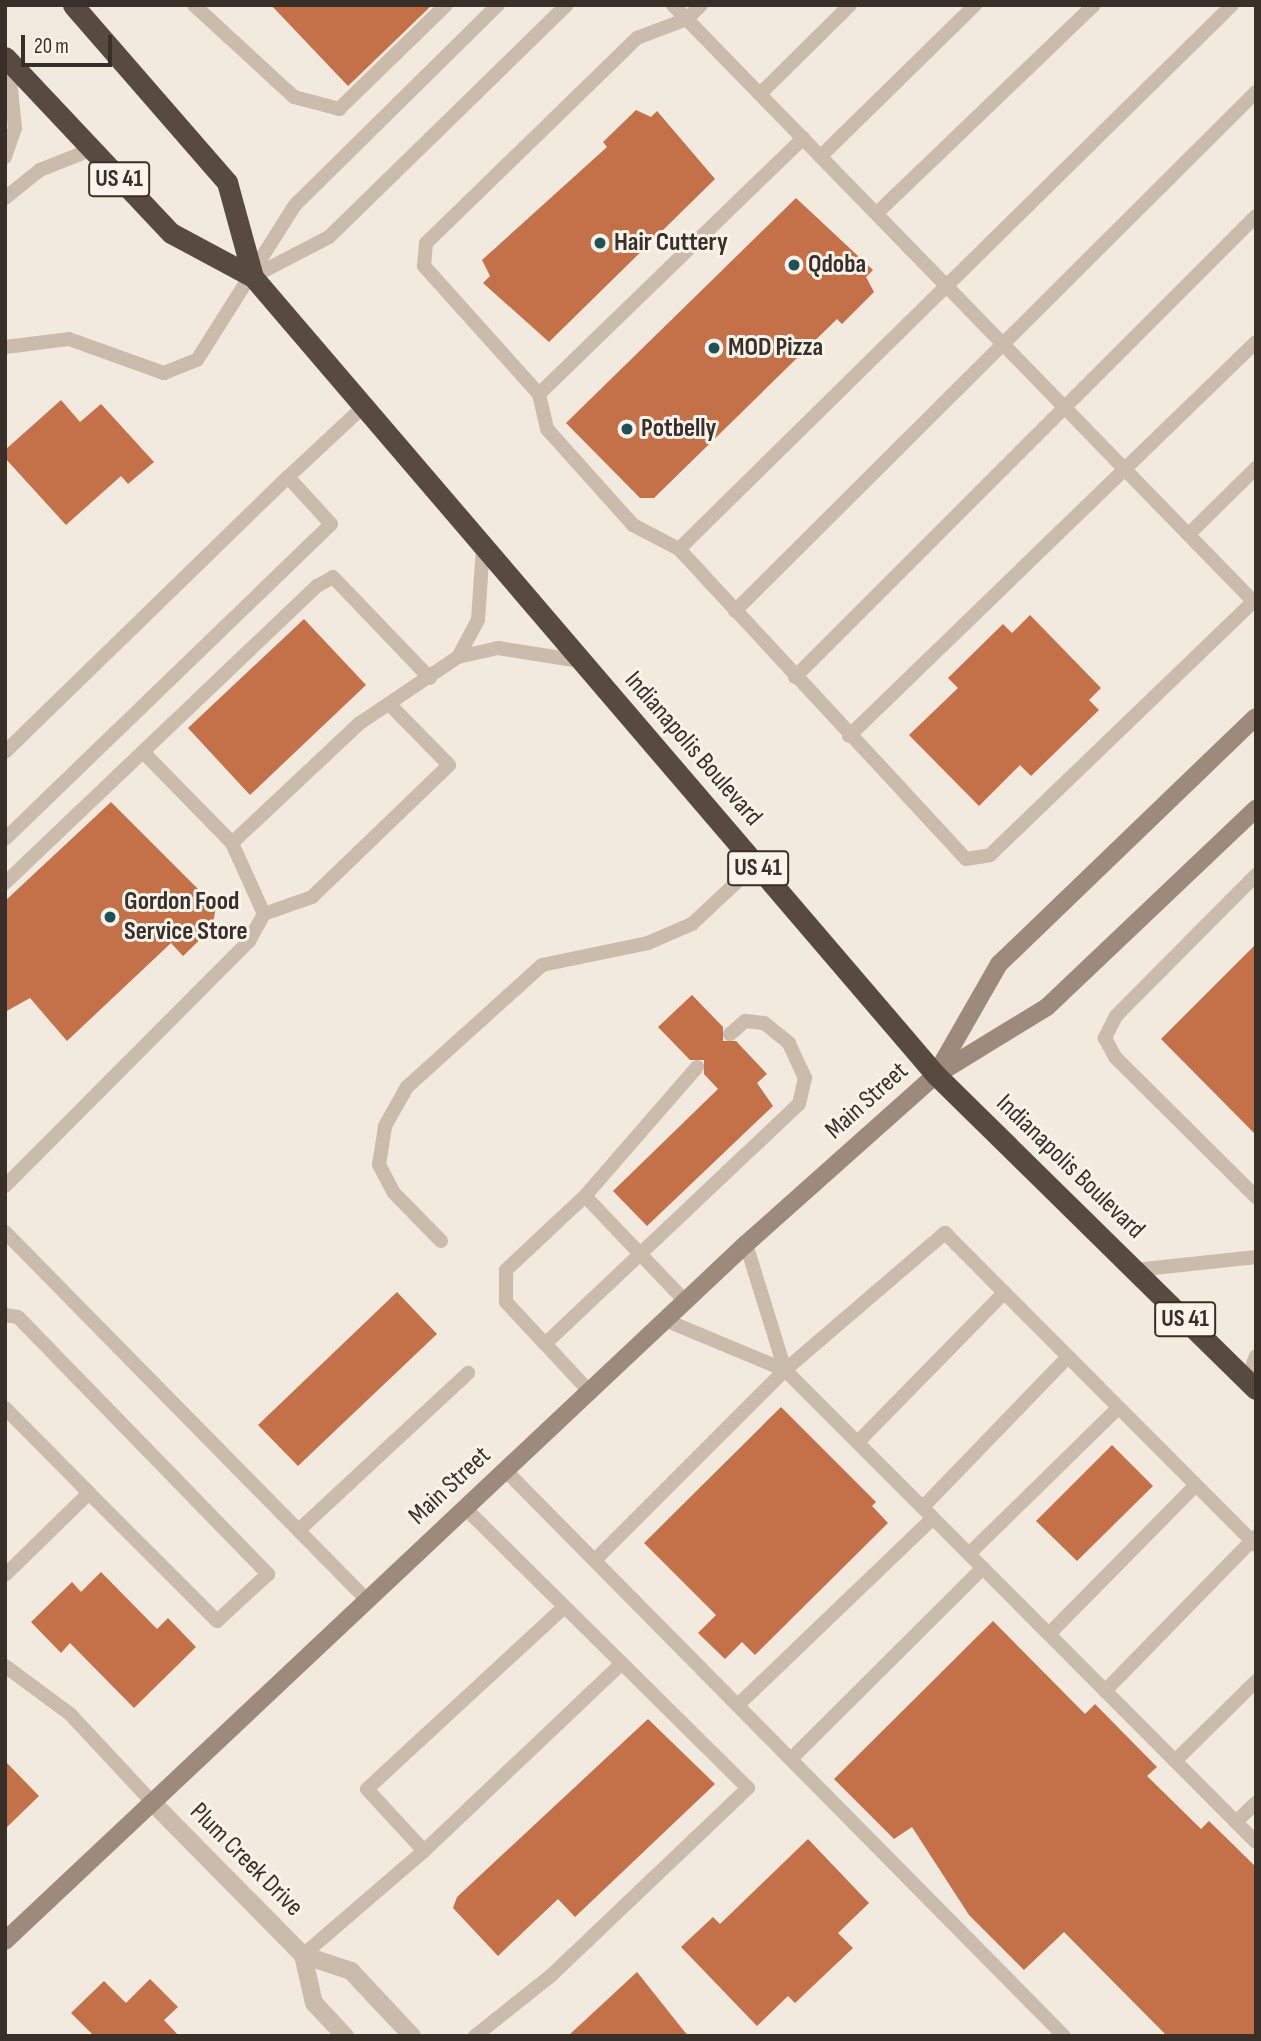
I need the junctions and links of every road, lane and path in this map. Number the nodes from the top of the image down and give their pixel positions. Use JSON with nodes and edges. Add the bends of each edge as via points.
{"nodes":[{"id":1,"x":73,"y":5,"type":"edge"},
{"id":2,"x":194,"y":5,"type":"edge"},
{"id":3,"x":446,"y":5,"type":"edge"},
{"id":4,"x":498,"y":5,"type":"edge"},
{"id":5,"x":567,"y":5,"type":"edge"},
{"id":6,"x":673,"y":5,"type":"edge"},
{"id":7,"x":701,"y":5,"type":"edge"},
{"id":8,"x":850,"y":5,"type":"edge"},
{"id":9,"x":975,"y":5,"type":"edge"},
{"id":10,"x":1094,"y":5,"type":"edge"},
{"id":11,"x":1232,"y":5,"type":"edge"},
{"id":12,"x":687,"y":19,"type":"junction"},
{"id":13,"x":7,"y":59,"type":"edge"},
{"id":14,"x":1256,"y":92,"type":"edge"},
{"id":15,"x":760,"y":94,"type":"junction"},
{"id":16,"x":803,"y":138,"type":"junction"},
{"id":17,"x":90,"y":150,"type":"junction"},
{"id":18,"x":821,"y":156,"type":"junction"},
{"id":19,"x":5,"y":157,"type":"edge"},
{"id":20,"x":5,"y":198,"type":"edge"},
{"id":21,"x":877,"y":213,"type":"junction"},
{"id":22,"x":1256,"y":216,"type":"edge"},
{"id":23,"x":253,"y":277,"type":"junction"},
{"id":24,"x":947,"y":285,"type":"junction"},
{"id":25,"x":1256,"y":342,"type":"edge"},
{"id":26,"x":1004,"y":344,"type":"junction"},
{"id":27,"x":5,"y":347,"type":"edge"},
{"id":28,"x":539,"y":394,"type":"junction"},
{"id":29,"x":1064,"y":404,"type":"junction"},
{"id":30,"x":363,"y":407,"type":"junction"},
{"id":31,"x":1125,"y":467,"type":"junction"},
{"id":32,"x":1256,"y":468,"type":"edge"},
{"id":33,"x":288,"y":477,"type":"junction"},
{"id":34,"x":1189,"y":533,"type":"junction"},
{"id":35,"x":483,"y":547,"type":"junction"},
{"id":36,"x":679,"y":549,"type":"junction"},
{"id":37,"x":1256,"y":600,"type":"edge"},
{"id":38,"x":734,"y":611,"type":"junction"},
{"id":39,"x":458,"y":657,"type":"junction"},
{"id":40,"x":580,"y":661,"type":"junction"},
{"id":41,"x":795,"y":677,"type":"junction"},
{"id":42,"x":430,"y":678,"type":"junction"},
{"id":43,"x":389,"y":704,"type":"junction"},
{"id":44,"x":1256,"y":717,"type":"edge"},
{"id":45,"x":849,"y":736,"type":"junction"},
{"id":46,"x":5,"y":752,"type":"edge"},
{"id":47,"x":143,"y":752,"type":"junction"},
{"id":48,"x":1256,"y":809,"type":"edge"},
{"id":49,"x":5,"y":839,"type":"edge"},
{"id":50,"x":232,"y":843,"type":"junction"},
{"id":51,"x":755,"y":865,"type":"junction"},
{"id":52,"x":1256,"y":875,"type":"edge"},
{"id":53,"x":5,"y":883,"type":"edge"},
{"id":54,"x":264,"y":914,"type":"junction"},
{"id":55,"x":730,"y":1034,"type":"dead end"},
{"id":56,"x":697,"y":1067,"type":"dead end"},
{"id":57,"x":936,"y":1075,"type":"junction"},
{"id":58,"x":5,"y":1186,"type":"edge"},
{"id":59,"x":585,"y":1196,"type":"junction"},
{"id":60,"x":1256,"y":1197,"type":"edge"},
{"id":61,"x":5,"y":1232,"type":"edge"},
{"id":62,"x":442,"y":1241,"type":"dead end"},
{"id":63,"x":746,"y":1244,"type":"junction"},
{"id":64,"x":640,"y":1253,"type":"junction"},
{"id":65,"x":1256,"y":1257,"type":"edge"},
{"id":66,"x":1135,"y":1270,"type":"junction"},
{"id":67,"x":1004,"y":1293,"type":"junction"},
{"id":68,"x":685,"y":1301,"type":"junction"},
{"id":69,"x":5,"y":1315,"type":"edge"},
{"id":70,"x":665,"y":1320,"type":"junction"},
{"id":71,"x":545,"y":1344,"type":"junction"},
{"id":72,"x":1256,"y":1356,"type":"edge"},
{"id":73,"x":1068,"y":1357,"type":"junction"},
{"id":74,"x":785,"y":1370,"type":"junction"},
{"id":75,"x":468,"y":1373,"type":"dead end"},
{"id":76,"x":1252,"y":1384,"type":"edge"},
{"id":77,"x":589,"y":1391,"type":"junction"},
{"id":78,"x":5,"y":1408,"type":"edge"},
{"id":79,"x":1118,"y":1408,"type":"junction"},
{"id":80,"x":858,"y":1442,"type":"junction"},
{"id":81,"x":505,"y":1470,"type":"junction"},
{"id":82,"x":1196,"y":1485,"type":"junction"},
{"id":83,"x":89,"y":1493,"type":"junction"},
{"id":84,"x":465,"y":1508,"type":"junction"},
{"id":85,"x":928,"y":1513,"type":"junction"},
{"id":86,"x":299,"y":1530,"type":"junction"},
{"id":87,"x":1255,"y":1541,"type":"edge"},
{"id":88,"x":969,"y":1554,"type":"junction"},
{"id":89,"x":595,"y":1560,"type":"junction"},
{"id":90,"x":983,"y":1568,"type":"junction"},
{"id":91,"x":5,"y":1575,"type":"edge"},
{"id":92,"x":367,"y":1600,"type":"junction"},
{"id":93,"x":564,"y":1607,"type":"junction"},
{"id":94,"x":1049,"y":1634,"type":"junction"},
{"id":95,"x":621,"y":1664,"type":"junction"},
{"id":96,"x":5,"y":1666,"type":"edge"},
{"id":97,"x":1256,"y":1681,"type":"edge"},
{"id":98,"x":1105,"y":1691,"type":"junction"},
{"id":99,"x":738,"y":1705,"type":"junction"},
{"id":100,"x":791,"y":1759,"type":"junction"},
{"id":101,"x":1175,"y":1761,"type":"junction"},
{"id":102,"x":152,"y":1802,"type":"junction"},
{"id":103,"x":1256,"y":1803,"type":"edge"},
{"id":104,"x":1236,"y":1822,"type":"junction"},
{"id":105,"x":1256,"y":1842,"type":"edge"},
{"id":106,"x":424,"y":1851,"type":"junction"},
{"id":107,"x":5,"y":1941,"type":"edge"},
{"id":108,"x":303,"y":1955,"type":"junction"},
{"id":109,"x":345,"y":2036,"type":"edge"},
{"id":110,"x":412,"y":2036,"type":"edge"},
{"id":111,"x":475,"y":2036,"type":"edge"},
{"id":112,"x":1064,"y":2036,"type":"edge"}],
"edges":[{"from":1,"to":23,"type":"highway","name":"Indianapolis Boulevard","number":"US 41","via":[[228,181]]},
{"from":2,"to":3,"type":"lane","via":[[294,97],[339,109]]},
{"from":4,"to":23,"type":"lane","via":[[295,205]]},
{"from":5,"to":23,"type":"lane","via":[[329,237]]},
{"from":6,"to":12,"type":"lane"},
{"from":7,"to":12,"type":"lane"},
{"from":8,"to":15,"type":"lane"},
{"from":9,"to":18,"type":"lane"},
{"from":10,"to":21,"type":"lane"},
{"from":11,"to":24,"type":"lane"},
{"from":12,"to":15,"type":"lane"},
{"from":12,"to":28,"type":"lane","via":[[637,38],[426,243],[424,266]]},
{"from":13,"to":17,"type":"highway","name":"Indianapolis Boulevard","number":"US 41"},
{"from":13,"to":19,"type":"lane","via":[[15,128]]},
{"from":14,"to":26,"type":"lane"},
{"from":15,"to":16,"type":"lane"},
{"from":16,"to":18,"type":"lane"},
{"from":16,"to":28,"type":"lane"},
{"from":17,"to":20,"type":"lane","via":[[40,170]]},
{"from":17,"to":23,"type":"highway","name":"Indianapolis Boulevard","number":"US 41","via":[[172,233]]},
{"from":18,"to":21,"type":"lane"},
{"from":21,"to":24,"type":"lane"},
{"from":22,"to":29,"type":"lane"},
{"from":23,"to":27,"type":"lane","via":[[197,360],[164,373],[69,339]]},
{"from":23,"to":30,"type":"highway","name":"Indianapolis Boulevard","number":"US 41"},
{"from":24,"to":26,"type":"lane"},
{"from":24,"to":36,"type":"lane"},
{"from":25,"to":31,"type":"lane"},
{"from":26,"to":29,"type":"lane"},
{"from":26,"to":38,"type":"lane"},
{"from":28,"to":36,"type":"lane","via":[[555,439],[633,525]]},
{"from":29,"to":31,"type":"lane"},
{"from":29,"to":41,"type":"lane"},
{"from":30,"to":33,"type":"lane"},
{"from":30,"to":35,"type":"highway","name":"Indianapolis Boulevard","number":"US 41"},
{"from":31,"to":34,"type":"lane"},
{"from":31,"to":45,"type":"lane"},
{"from":32,"to":34,"type":"lane"},
{"from":33,"to":46,"type":"lane"},
{"from":33,"to":49,"type":"lane","via":[[331,524]]},
{"from":34,"to":37,"type":"lane"},
{"from":35,"to":39,"type":"lane","via":[[478,620]]},
{"from":35,"to":40,"type":"highway","name":"Indianapolis Boulevard","number":"US 41"},
{"from":36,"to":38,"type":"lane"},
{"from":37,"to":45,"type":"lane","via":[[990,855],[966,859]]},
{"from":38,"to":41,"type":"lane"},
{"from":39,"to":40,"type":"lane","via":[[498,648]]},
{"from":39,"to":42,"type":"lane"},
{"from":40,"to":51,"type":"highway","name":"Indianapolis Boulevard","number":"US 41"},
{"from":41,"to":45,"type":"lane"},
{"from":42,"to":43,"type":"lane"},
{"from":42,"to":47,"type":"lane","via":[[333,577],[317,586]]},
{"from":43,"to":50,"type":"lane"},
{"from":43,"to":54,"type":"lane","via":[[449,765],[312,897]]},
{"from":44,"to":57,"type":"street","name":"Main Street","via":[[999,964]]},
{"from":47,"to":50,"type":"lane"},
{"from":47,"to":53,"type":"lane"},
{"from":48,"to":57,"type":"street","name":"Main Street","via":[[1047,1007]]},
{"from":50,"to":54,"type":"lane"},
{"from":51,"to":57,"type":"highway","name":"Indianapolis Boulevard","number":"US 41"},
{"from":51,"to":62,"type":"lane","via":[[681,929],[648,943],[542,965],[407,1087],[385,1126],[379,1164],[394,1193]]},
{"from":52,"to":60,"type":"lane","via":[[1116,1016],[1105,1038],[1115,1058]]},
{"from":54,"to":58,"type":"lane","via":[[249,941]]},
{"from":55,"to":64,"type":"lane","via":[[745,1021],[764,1023],[789,1043],[805,1078],[799,1104]]},
{"from":56,"to":59,"type":"lane"},
{"from":57,"to":63,"type":"street","name":"Main Street"},
{"from":57,"to":66,"type":"highway","name":"Indianapolis Boulevard","number":"US 41"},
{"from":59,"to":64,"type":"lane"},
{"from":59,"to":71,"type":"lane","via":[[506,1270],[501,1288],[506,1302]]},
{"from":61,"to":86,"type":"lane"},
{"from":63,"to":68,"type":"street","name":"Main Street"},
{"from":63,"to":74,"type":"lane"},
{"from":64,"to":68,"type":"lane"},
{"from":64,"to":71,"type":"lane"},
{"from":65,"to":66,"type":"lane"},
{"from":66,"to":76,"type":"highway","name":"Indianapolis Boulevard","number":"US 41"},
{"from":67,"to":73,"type":"lane"},
{"from":67,"to":74,"type":"lane","via":[[945,1233]]},
{"from":67,"to":80,"type":"lane"},
{"from":68,"to":70,"type":"street","name":"Main Street"},
{"from":69,"to":83,"type":"lane","via":[[18,1317],[268,1574],[217,1621]]},
{"from":70,"to":74,"type":"lane"},
{"from":70,"to":77,"type":"street","name":"Main Street"},
{"from":71,"to":77,"type":"lane"},
{"from":72,"to":76,"type":"lane"},
{"from":73,"to":79,"type":"lane"},
{"from":73,"to":85,"type":"lane"},
{"from":74,"to":80,"type":"lane"},
{"from":74,"to":89,"type":"lane"},
{"from":75,"to":86,"type":"lane"},
{"from":77,"to":81,"type":"street","name":"Main Street"},
{"from":78,"to":83,"type":"lane"},
{"from":79,"to":82,"type":"lane"},
{"from":79,"to":88,"type":"lane"},
{"from":80,"to":85,"type":"lane"},
{"from":81,"to":84,"type":"street","name":"Main Street"},
{"from":81,"to":89,"type":"lane"},
{"from":82,"to":87,"type":"lane"},
{"from":82,"to":94,"type":"lane"},
{"from":83,"to":91,"type":"lane"},
{"from":84,"to":92,"type":"street","name":"Main Street"},
{"from":84,"to":93,"type":"lane"},
{"from":85,"to":88,"type":"lane"},
{"from":85,"to":99,"type":"lane"},
{"from":86,"to":92,"type":"lane"},
{"from":87,"to":98,"type":"lane"},
{"from":88,"to":90,"type":"lane"},
{"from":89,"to":99,"type":"lane"},
{"from":90,"to":94,"type":"lane"},
{"from":90,"to":100,"type":"lane"},
{"from":92,"to":102,"type":"street","name":"Main Street"},
{"from":93,"to":95,"type":"lane"},
{"from":93,"to":106,"type":"lane","via":[[367,1789]]},
{"from":94,"to":98,"type":"lane"},
{"from":95,"to":106,"type":"lane"},
{"from":95,"to":111,"type":"lane","via":[[748,1788],[553,1974]]},
{"from":96,"to":102,"type":"lane","via":[[70,1714]]},
{"from":97,"to":101,"type":"lane"},
{"from":98,"to":101,"type":"lane"},
{"from":99,"to":100,"type":"lane"},
{"from":100,"to":112,"type":"lane"},
{"from":101,"to":104,"type":"lane"},
{"from":102,"to":107,"type":"street","name":"Main Street"},
{"from":102,"to":108,"type":"street","name":"Plum Creek Drive"},
{"from":103,"to":104,"type":"lane"},
{"from":104,"to":105,"type":"lane"},
{"from":106,"to":108,"type":"lane"},
{"from":108,"to":109,"type":"street","name":"Plum Creek Drive","via":[[314,2003]]},
{"from":108,"to":110,"type":"street","name":"Plum Creek Drive","via":[[351,1971]]}]}
